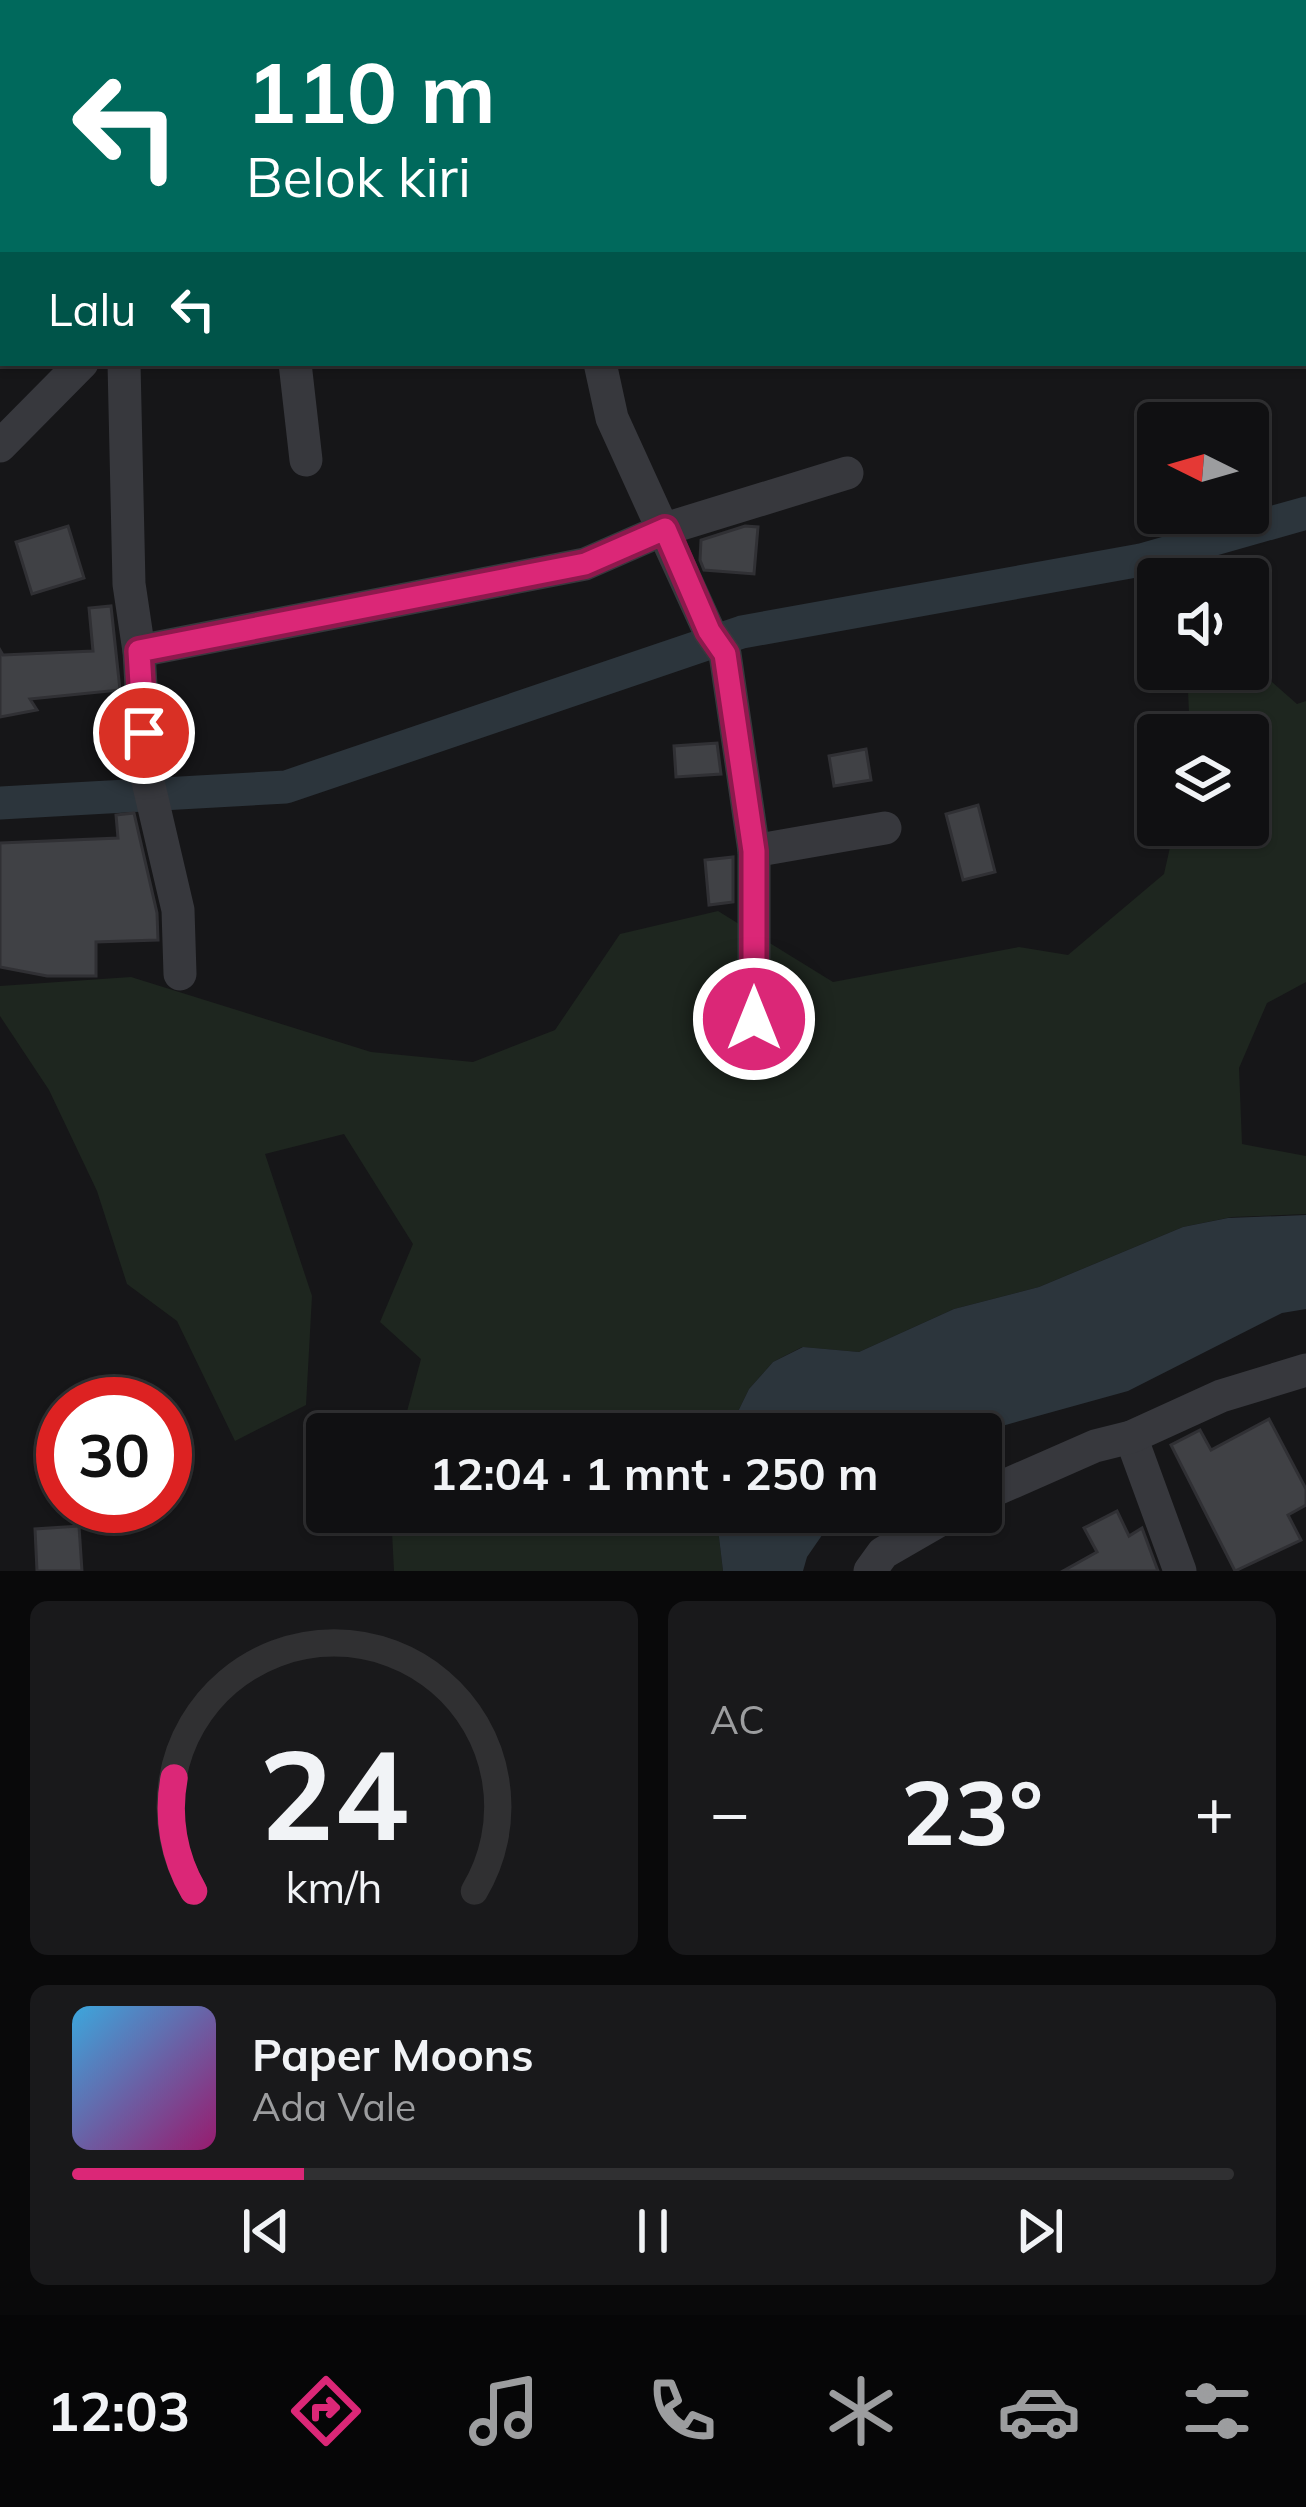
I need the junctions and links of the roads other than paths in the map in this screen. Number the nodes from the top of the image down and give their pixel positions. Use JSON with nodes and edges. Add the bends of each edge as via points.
{"nodes":[{"id":1,"x":79,"y":366,"type":"edge"},
{"id":2,"x":124,"y":366,"type":"edge"},
{"id":3,"x":295,"y":366,"type":"edge"},
{"id":4,"x":601,"y":366,"type":"edge"},
{"id":5,"x":0,"y":446,"type":"edge"},
{"id":6,"x":306,"y":460,"type":"dead end"},
{"id":7,"x":847,"y":473,"type":"dead end"},
{"id":8,"x":665,"y":529,"type":"junction"},
{"id":9,"x":139,"y":651,"type":"junction"},
{"id":10,"x":885,"y":828,"type":"dead end"},
{"id":11,"x":754,"y":851,"type":"junction"},
{"id":12,"x":180,"y":974,"type":"dead end"},
{"id":13,"x":754,"y":1019,"type":"dead end"},
{"id":14,"x":1306,"y":1370,"type":"edge"},
{"id":15,"x":1131,"y":1437,"type":"junction"},
{"id":16,"x":1002,"y":1487,"type":"edge"},
{"id":17,"x":918,"y":1533,"type":"edge"},
{"id":18,"x":870,"y":1571,"type":"edge"},
{"id":19,"x":1180,"y":1571,"type":"edge"}],
"edges":[{"from":1,"to":5,"type":"street"},
{"from":2,"to":9,"type":"street","via":[[129,584]]},
{"from":3,"to":6,"type":"street"},
{"from":4,"to":8,"type":"street","via":[[612,418]]},
{"from":7,"to":8,"type":"street"},
{"from":8,"to":9,"type":"street","via":[[585,564]]},
{"from":8,"to":11,"type":"street","via":[[717,642]]},
{"from":9,"to":12,"type":"street","via":[[146,773],[178,910]]},
{"from":10,"to":11,"type":"street"},
{"from":11,"to":13,"type":"street"},
{"from":14,"to":15,"type":"street","via":[[1220,1396]]},
{"from":15,"to":16,"type":"street"},
{"from":15,"to":19,"type":"street"},
{"from":17,"to":18,"type":"street"}]}
